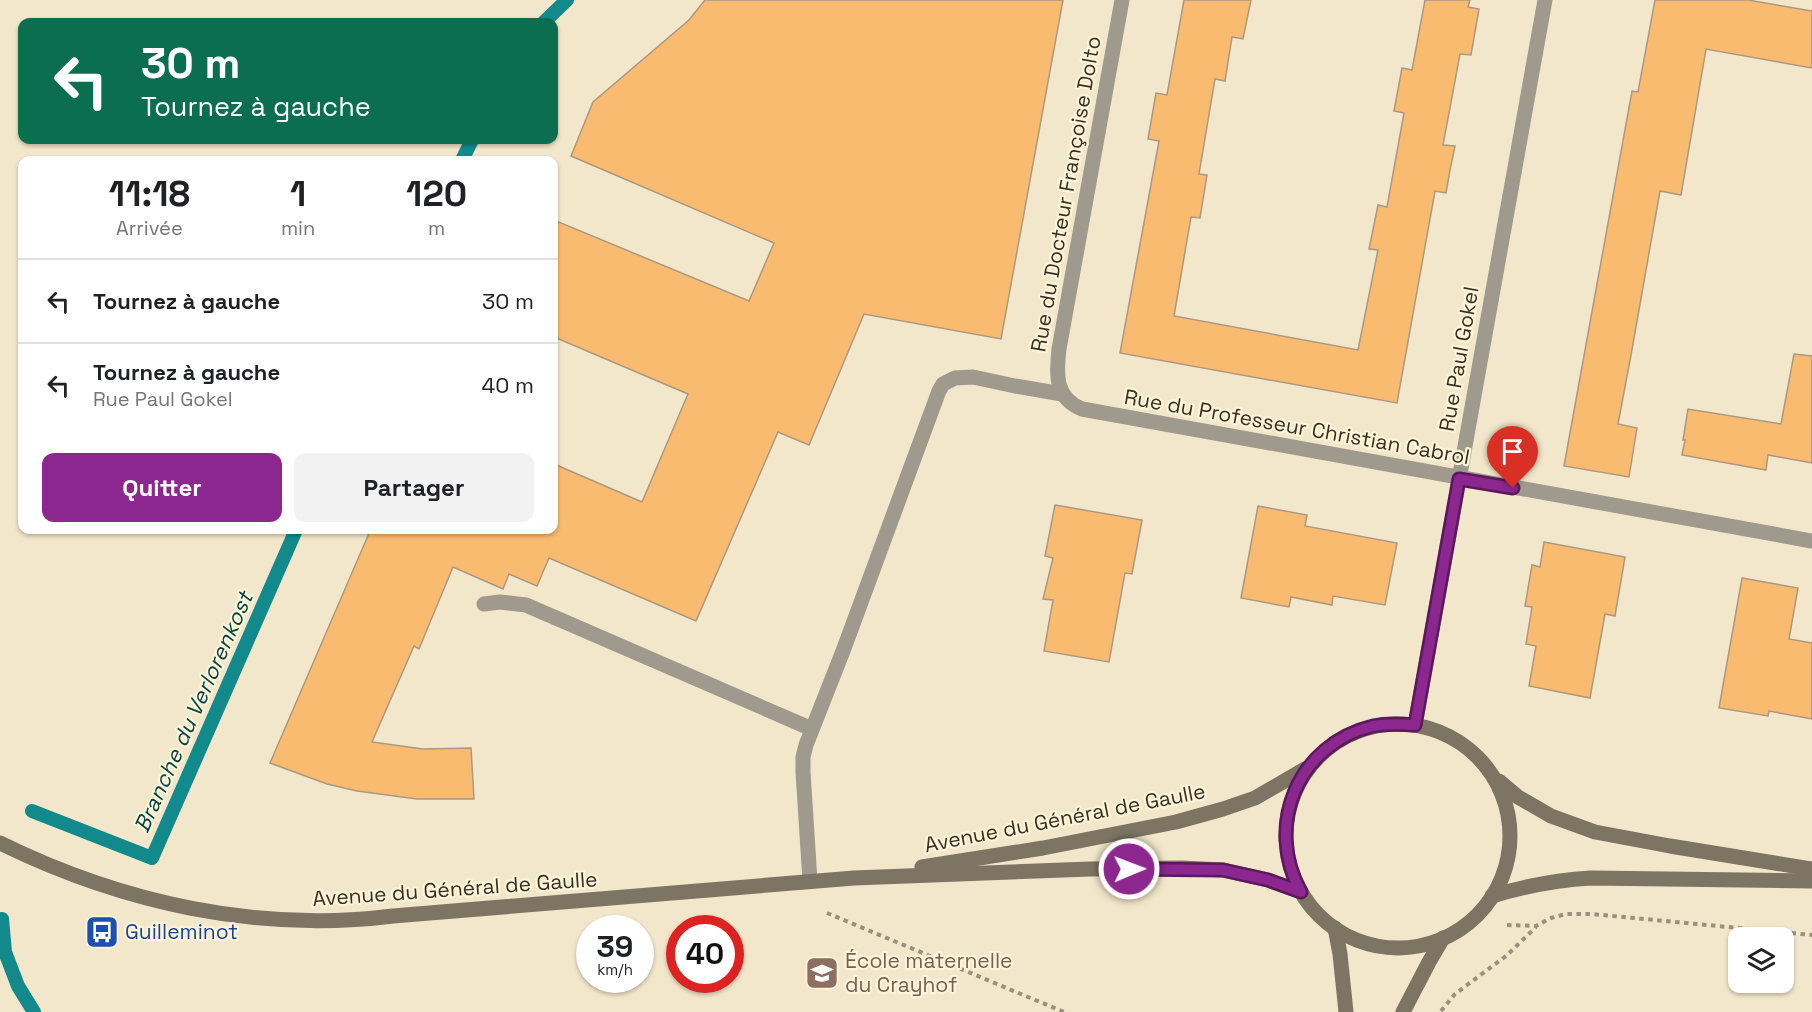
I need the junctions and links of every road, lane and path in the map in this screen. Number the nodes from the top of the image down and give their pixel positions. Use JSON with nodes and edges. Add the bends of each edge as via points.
{"nodes":[{"id":1,"x":1122,"y":0,"type":"edge"},
{"id":2,"x":1545,"y":0,"type":"edge"},
{"id":3,"x":1062,"y":394,"type":"junction"},
{"id":4,"x":1459,"y":479,"type":"junction"},
{"id":5,"x":1812,"y":541,"type":"edge"},
{"id":6,"x":484,"y":604,"type":"dead end"},
{"id":7,"x":1415,"y":725,"type":"junction"},
{"id":8,"x":812,"y":729,"type":"junction"},
{"id":9,"x":1310,"y":765,"type":"junction"},
{"id":10,"x":1494,"y":777,"type":"junction"},
{"id":11,"x":0,"y":843,"type":"edge"},
{"id":12,"x":1812,"y":869,"type":"edge"},
{"id":13,"x":854,"y":878,"type":"junction"},
{"id":14,"x":810,"y":881,"type":"junction"},
{"id":15,"x":1812,"y":881,"type":"edge"},
{"id":16,"x":1301,"y":892,"type":"junction"},
{"id":17,"x":1492,"y":896,"type":"junction"},
{"id":18,"x":827,"y":913,"type":"dead end"},
{"id":19,"x":1467,"y":924,"type":"junction"},
{"id":20,"x":1536,"y":926,"type":"junction"},
{"id":21,"x":1335,"y":928,"type":"junction"},
{"id":22,"x":1812,"y":935,"type":"edge"},
{"id":23,"x":1443,"y":938,"type":"junction"},
{"id":24,"x":1064,"y":1012,"type":"edge"},
{"id":25,"x":1346,"y":1012,"type":"edge"},
{"id":26,"x":1403,"y":1012,"type":"edge"},
{"id":27,"x":1440,"y":1012,"type":"edge"}],
"edges":[{"from":1,"to":3,"type":"street","name":"Rue du Docteur Françoise Dolto","via":[[1059,349],[1057,374]]},
{"from":2,"to":4,"type":"street","name":"Rue Paul Gokel"},
{"from":3,"to":4,"type":"street","name":"Rue du Professeur Christian Cabrol","via":[[1082,409]]},
{"from":3,"to":8,"type":"street","via":[[973,376],[943,384]]},
{"from":4,"to":5,"type":"street","name":"Rue du Professeur Christian Cabrol"},
{"from":4,"to":7,"type":"street","name":"Rue Paul Gokel"},
{"from":6,"to":8,"type":"street","via":[[526,605]]},
{"from":7,"to":9,"type":"street","via":[[1389,724],[1365,729],[1335,743]]},
{"from":7,"to":10,"type":"street","via":[[1456,740],[1471,750]]},
{"from":8,"to":14,"type":"street","via":[[803,764]]},
{"from":9,"to":13,"type":"street","name":"Avenue du Général de Gaulle","via":[[1255,798],[1176,822]]},
{"from":9,"to":16,"type":"street","via":[[1293,796],[1286,823],[1288,859]]},
{"from":10,"to":12,"type":"street","via":[[1551,816],[1594,831]]},
{"from":10,"to":17,"type":"street","via":[[1507,810],[1510,837],[1507,864]]},
{"from":11,"to":14,"type":"street","name":"Avenue du Général de Gaulle","via":[[104,886],[161,903],[292,921],[358,921]]},
{"from":13,"to":14,"type":"street","name":"Avenue du Général de Gaulle"},
{"from":13,"to":16,"type":"street","name":"Avenue du Général de Gaulle","via":[[1203,868],[1238,872]]},
{"from":15,"to":17,"type":"street","via":[[1591,878],[1538,884]]},
{"from":16,"to":21,"type":"street","via":[[1315,912]]},
{"from":17,"to":19,"type":"street"},
{"from":18,"to":24,"type":"path"},
{"from":19,"to":20,"type":"path"},
{"from":19,"to":23,"type":"street"},
{"from":20,"to":22,"type":"path","via":[[1566,914],[1592,914]]},
{"from":20,"to":27,"type":"path","via":[[1506,956],[1455,994]]},
{"from":21,"to":23,"type":"street","via":[[1366,943],[1392,948],[1419,946]]},
{"from":21,"to":25,"type":"street"},
{"from":23,"to":26,"type":"street"}]}
